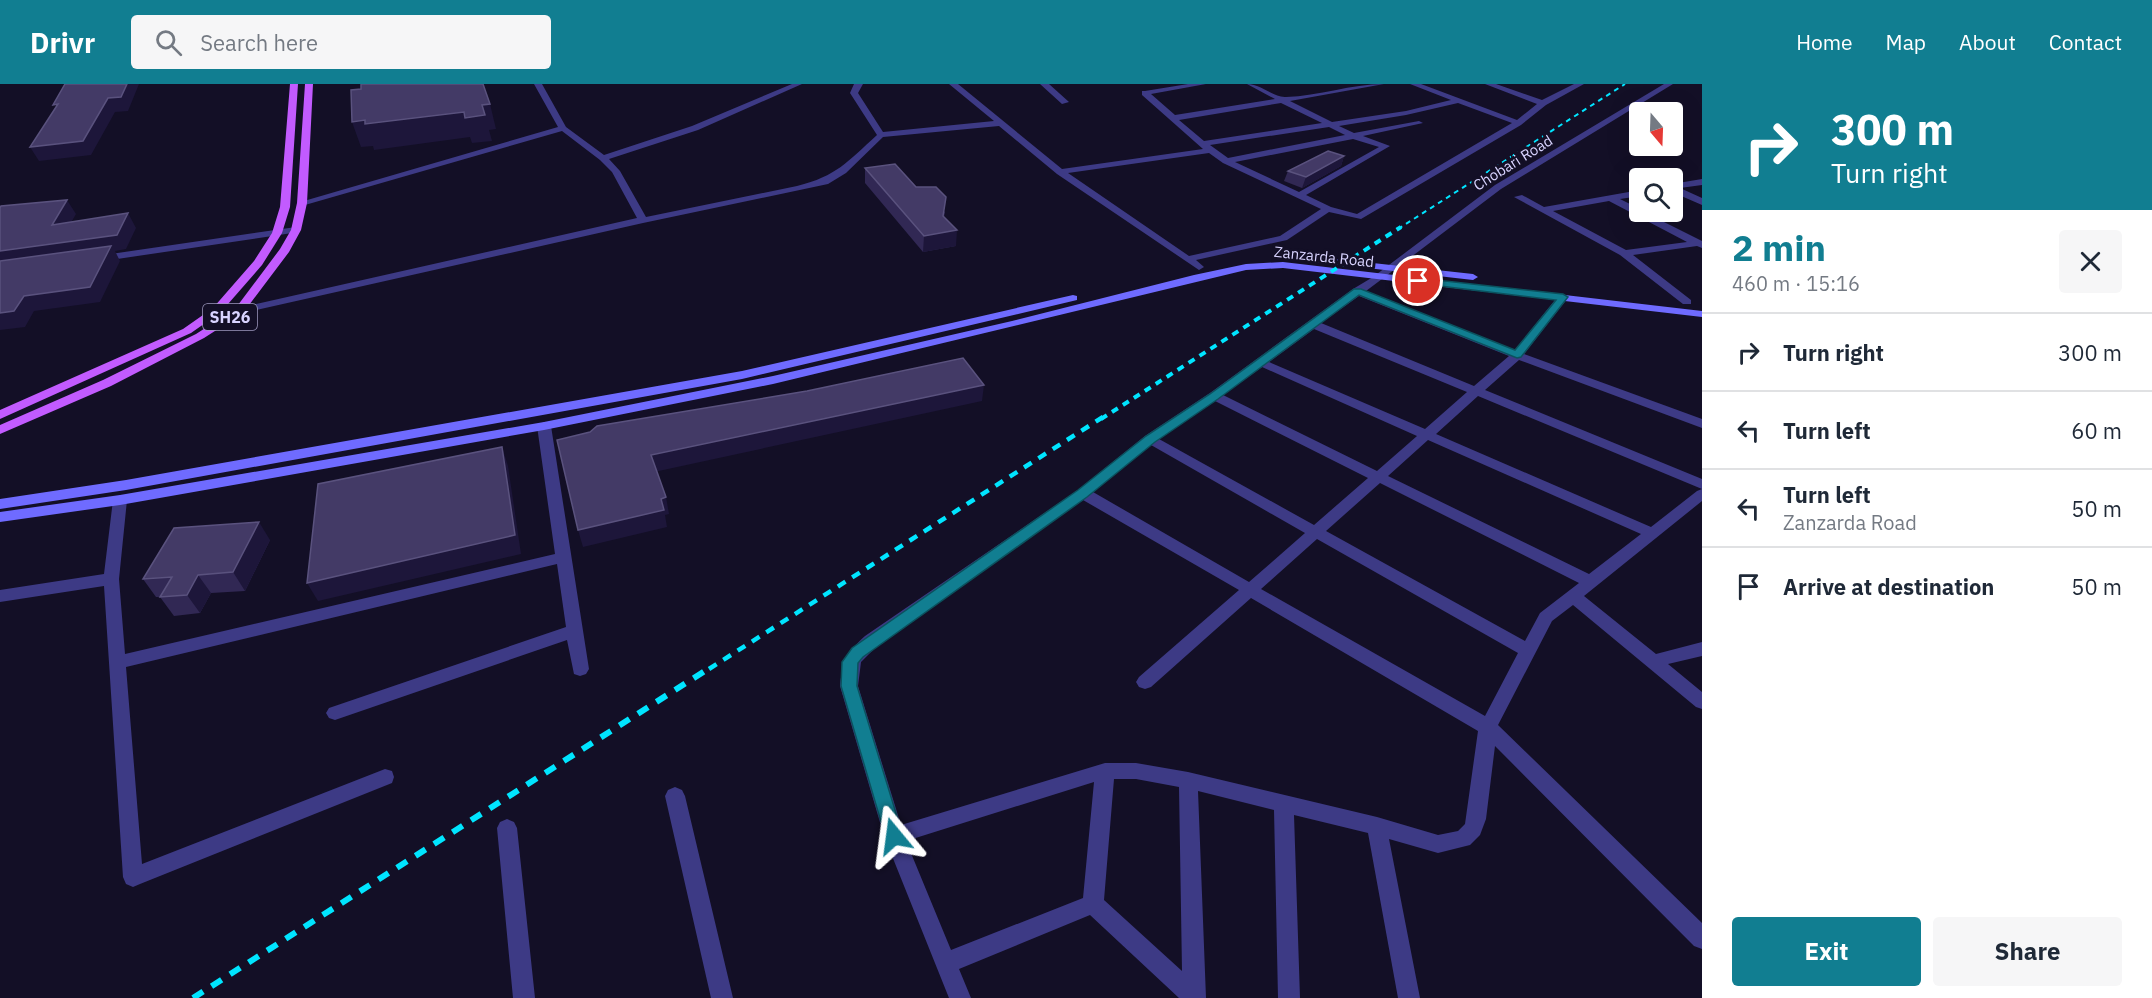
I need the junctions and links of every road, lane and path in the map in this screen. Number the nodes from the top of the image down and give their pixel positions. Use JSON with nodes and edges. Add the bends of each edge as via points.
{"nodes":[{"id":1,"x":294,"y":84,"type":"edge"},
{"id":2,"x":309,"y":84,"type":"edge"},
{"id":3,"x":538,"y":84,"type":"edge"},
{"id":4,"x":798,"y":84,"type":"edge"},
{"id":5,"x":859,"y":84,"type":"edge"},
{"id":6,"x":953,"y":84,"type":"edge"},
{"id":7,"x":1044,"y":84,"type":"edge"},
{"id":8,"x":1202,"y":84,"type":"edge"},
{"id":9,"x":1251,"y":84,"type":"edge"},
{"id":10,"x":1380,"y":84,"type":"edge"},
{"id":11,"x":1414,"y":84,"type":"edge"},
{"id":12,"x":1489,"y":84,"type":"edge"},
{"id":13,"x":1580,"y":84,"type":"edge"},
{"id":14,"x":1669,"y":84,"type":"edge"},
{"id":15,"x":1284,"y":100,"type":"junction"},
{"id":16,"x":1458,"y":101,"type":"junction"},
{"id":17,"x":1065,"y":102,"type":"dead end"},
{"id":18,"x":1543,"y":103,"type":"junction"},
{"id":19,"x":1174,"y":118,"type":"junction"},
{"id":20,"x":1003,"y":123,"type":"junction"},
{"id":21,"x":1419,"y":123,"type":"dead end"},
{"id":22,"x":1518,"y":123,"type":"junction"},
{"id":23,"x":1331,"y":124,"type":"junction"},
{"id":24,"x":563,"y":128,"type":"junction"},
{"id":25,"x":881,"y":135,"type":"junction"},
{"id":26,"x":1355,"y":136,"type":"junction"},
{"id":27,"x":1202,"y":144,"type":"junction"},
{"id":28,"x":1211,"y":150,"type":"junction"},
{"id":29,"x":1329,"y":152,"type":"edge"},
{"id":30,"x":603,"y":158,"type":"junction"},
{"id":31,"x":1227,"y":161,"type":"junction"},
{"id":32,"x":1060,"y":172,"type":"junction"},
{"id":33,"x":1281,"y":177,"type":"dead end"},
{"id":34,"x":1272,"y":182,"type":"junction"},
{"id":35,"x":1702,"y":182,"type":"edge"},
{"id":36,"x":1683,"y":186,"type":"edge"},
{"id":37,"x":1683,"y":193,"type":"edge"},
{"id":38,"x":1300,"y":195,"type":"junction"},
{"id":39,"x":1629,"y":195,"type":"edge"},
{"id":40,"x":1520,"y":197,"type":"dead end"},
{"id":41,"x":1610,"y":198,"type":"junction"},
{"id":42,"x":1702,"y":202,"type":"edge"},
{"id":43,"x":302,"y":203,"type":"junction"},
{"id":44,"x":1328,"y":209,"type":"junction"},
{"id":45,"x":1542,"y":210,"type":"junction"},
{"id":46,"x":643,"y":220,"type":"junction"},
{"id":47,"x":296,"y":230,"type":"junction"},
{"id":48,"x":277,"y":233,"type":"junction"},
{"id":49,"x":1701,"y":244,"type":"edge"},
{"id":50,"x":1624,"y":253,"type":"junction"},
{"id":51,"x":1188,"y":259,"type":"junction"},
{"id":52,"x":81,"y":261,"type":"edge"},
{"id":53,"x":1393,"y":268,"type":"junction"},
{"id":54,"x":1197,"y":273,"type":"junction"},
{"id":55,"x":1378,"y":277,"type":"junction"},
{"id":56,"x":1358,"y":291,"type":"junction"},
{"id":57,"x":1563,"y":297,"type":"junction"},
{"id":58,"x":1687,"y":302,"type":"junction"},
{"id":59,"x":1702,"y":303,"type":"edge"},
{"id":60,"x":239,"y":311,"type":"junction"},
{"id":61,"x":212,"y":313,"type":"junction"},
{"id":62,"x":1702,"y":314,"type":"edge"},
{"id":63,"x":1313,"y":324,"type":"junction"},
{"id":64,"x":1517,"y":355,"type":"junction"},
{"id":65,"x":1260,"y":362,"type":"junction"},
{"id":66,"x":1477,"y":391,"type":"junction"},
{"id":67,"x":1214,"y":396,"type":"junction"},
{"id":68,"x":0,"y":415,"type":"edge"},
{"id":69,"x":1702,"y":424,"type":"edge"},
{"id":70,"x":544,"y":426,"type":"junction"},
{"id":71,"x":0,"y":430,"type":"edge"},
{"id":72,"x":1428,"y":434,"type":"junction"},
{"id":73,"x":1150,"y":439,"type":"junction"},
{"id":74,"x":1378,"y":479,"type":"junction"},
{"id":75,"x":1702,"y":484,"type":"edge"},
{"id":76,"x":1083,"y":494,"type":"junction"},
{"id":77,"x":1702,"y":494,"type":"edge"},
{"id":78,"x":120,"y":500,"type":"junction"},
{"id":79,"x":0,"y":504,"type":"edge"},
{"id":80,"x":0,"y":517,"type":"edge"},
{"id":81,"x":1317,"y":532,"type":"junction"},
{"id":82,"x":1652,"y":533,"type":"junction"},
{"id":83,"x":564,"y":557,"type":"junction"},
{"id":84,"x":111,"y":579,"type":"junction"},
{"id":85,"x":1591,"y":582,"type":"junction"},
{"id":86,"x":1251,"y":590,"type":"junction"},
{"id":87,"x":0,"y":596,"type":"edge"},
{"id":88,"x":1573,"y":596,"type":"junction"},
{"id":89,"x":574,"y":631,"type":"junction"},
{"id":90,"x":1702,"y":649,"type":"edge"},
{"id":91,"x":1528,"y":651,"type":"junction"},
{"id":92,"x":1652,"y":662,"type":"junction"},
{"id":93,"x":117,"y":663,"type":"junction"},
{"id":94,"x":580,"y":669,"type":"dead end"},
{"id":95,"x":1145,"y":682,"type":"dead end"},
{"id":96,"x":1702,"y":702,"type":"edge"},
{"id":97,"x":335,"y":713,"type":"dead end"},
{"id":98,"x":1488,"y":727,"type":"junction"},
{"id":99,"x":1105,"y":771,"type":"junction"},
{"id":100,"x":385,"y":777,"type":"dead end"},
{"id":101,"x":1188,"y":780,"type":"junction"},
{"id":102,"x":675,"y":796,"type":"dead end"},
{"id":103,"x":1284,"y":803,"type":"junction"},
{"id":104,"x":1377,"y":826,"type":"junction"},
{"id":105,"x":507,"y":828,"type":"dead end"},
{"id":106,"x":894,"y":836,"type":"junction"},
{"id":107,"x":1093,"y":904,"type":"junction"},
{"id":108,"x":1702,"y":938,"type":"edge"},
{"id":109,"x":946,"y":963,"type":"junction"},
{"id":110,"x":1194,"y":997,"type":"edge"},
{"id":111,"x":524,"y":998,"type":"edge"},
{"id":112,"x":722,"y":998,"type":"edge"},
{"id":113,"x":960,"y":998,"type":"edge"},
{"id":114,"x":1289,"y":998,"type":"edge"},
{"id":115,"x":1409,"y":998,"type":"edge"}],
"edges":[{"from":1,"to":48,"type":"main road","number":"SH26","via":[[285,207]]},
{"from":2,"to":43,"type":"main road","number":"SH26"},
{"from":3,"to":24,"type":"street"},
{"from":4,"to":30,"type":"street","via":[[694,128]]},
{"from":5,"to":25,"type":"street","via":[[854,93]]},
{"from":6,"to":20,"type":"street"},
{"from":7,"to":17,"type":"street"},
{"from":8,"to":19,"type":"street","via":[[1145,93]]},
{"from":9,"to":15,"type":"street"},
{"from":10,"to":15,"type":"street"},
{"from":11,"to":16,"type":"street"},
{"from":12,"to":18,"type":"street"},
{"from":13,"to":18,"type":"street"},
{"from":14,"to":53,"type":"street","name":"Chobari Road","via":[[1498,187]]},
{"from":15,"to":19,"type":"street"},
{"from":15,"to":23,"type":"street"},
{"from":16,"to":22,"type":"street"},
{"from":16,"to":23,"type":"street"},
{"from":18,"to":22,"type":"street"},
{"from":19,"to":27,"type":"street"},
{"from":20,"to":25,"type":"street"},
{"from":20,"to":32,"type":"street"},
{"from":21,"to":26,"type":"street"},
{"from":22,"to":44,"type":"street","via":[[1358,217]]},
{"from":23,"to":26,"type":"street"},
{"from":23,"to":27,"type":"street"},
{"from":24,"to":30,"type":"street"},
{"from":24,"to":43,"type":"street"},
{"from":25,"to":46,"type":"street","via":[[843,171],[825,182]]},
{"from":26,"to":29,"type":"street"},
{"from":26,"to":31,"type":"street"},
{"from":26,"to":38,"type":"street","via":[[1386,146]]},
{"from":27,"to":28,"type":"street"},
{"from":28,"to":31,"type":"street"},
{"from":28,"to":32,"type":"street"},
{"from":30,"to":46,"type":"street","via":[[616,171]]},
{"from":31,"to":34,"type":"street"},
{"from":32,"to":51,"type":"street"},
{"from":33,"to":34,"type":"street"},
{"from":34,"to":38,"type":"street"},
{"from":35,"to":36,"type":"street"},
{"from":37,"to":42,"type":"street"},
{"from":38,"to":44,"type":"street"},
{"from":39,"to":41,"type":"street"},
{"from":40,"to":45,"type":"street"},
{"from":41,"to":45,"type":"street"},
{"from":41,"to":49,"type":"street"},
{"from":43,"to":47,"type":"main road","number":"SH26"},
{"from":44,"to":51,"type":"street","via":[[1283,238]]},
{"from":45,"to":50,"type":"street"},
{"from":46,"to":60,"type":"street"},
{"from":47,"to":48,"type":"street"},
{"from":47,"to":60,"type":"main road","number":"SH26"},
{"from":48,"to":52,"type":"street"},
{"from":48,"to":61,"type":"main road","number":"SH26","via":[[258,263]]},
{"from":49,"to":50,"type":"street"},
{"from":50,"to":58,"type":"street"},
{"from":51,"to":54,"type":"street"},
{"from":53,"to":54,"type":"main road","via":[[1264,257]]},
{"from":53,"to":55,"type":"street","name":"Chobari Road"},
{"from":53,"to":58,"type":"main road"},
{"from":54,"to":55,"type":"main road","name":"Zanzarda Road","via":[[1271,265]]},
{"from":54,"to":70,"type":"main road","via":[[1013,324],[773,380]]},
{"from":54,"to":79,"type":"main road","via":[[742,375]]},
{"from":55,"to":56,"type":"street","name":"Chobari Road"},
{"from":55,"to":57,"type":"main road","name":"Zanzarda Road"},
{"from":56,"to":63,"type":"street","name":"Chobari Road"},
{"from":56,"to":64,"type":"street"},
{"from":57,"to":62,"type":"main road","name":"Zanzarda Road"},
{"from":57,"to":64,"type":"street"},
{"from":58,"to":59,"type":"main road"},
{"from":60,"to":61,"type":"street"},
{"from":60,"to":71,"type":"main road","number":"SH26","via":[[200,336],[107,383]]},
{"from":61,"to":68,"type":"main road","number":"SH26","via":[[187,331]]},
{"from":63,"to":65,"type":"street","name":"Chobari Road"},
{"from":63,"to":66,"type":"street"},
{"from":64,"to":66,"type":"street"},
{"from":64,"to":69,"type":"street"},
{"from":65,"to":67,"type":"street","name":"Chobari Road"},
{"from":65,"to":72,"type":"street"},
{"from":66,"to":72,"type":"street"},
{"from":66,"to":75,"type":"street"},
{"from":67,"to":73,"type":"street","name":"Chobari Road"},
{"from":67,"to":74,"type":"street"},
{"from":70,"to":78,"type":"main road"},
{"from":70,"to":83,"type":"street"},
{"from":72,"to":74,"type":"street"},
{"from":72,"to":82,"type":"street"},
{"from":73,"to":76,"type":"street","name":"Chobari Road"},
{"from":73,"to":81,"type":"street"},
{"from":74,"to":81,"type":"street"},
{"from":74,"to":85,"type":"street"},
{"from":76,"to":86,"type":"street"},
{"from":76,"to":106,"type":"street","name":"Chobari Road","via":[[871,641],[850,662],[849,686]]},
{"from":77,"to":82,"type":"street"},
{"from":78,"to":80,"type":"main road"},
{"from":78,"to":84,"type":"street"},
{"from":81,"to":86,"type":"street"},
{"from":81,"to":91,"type":"street"},
{"from":82,"to":85,"type":"street"},
{"from":83,"to":89,"type":"street"},
{"from":83,"to":93,"type":"street"},
{"from":84,"to":87,"type":"street"},
{"from":84,"to":93,"type":"street"},
{"from":85,"to":88,"type":"street"},
{"from":86,"to":95,"type":"street"},
{"from":86,"to":98,"type":"street"},
{"from":88,"to":91,"type":"street","via":[[1546,617]]},
{"from":88,"to":92,"type":"street"},
{"from":89,"to":94,"type":"street"},
{"from":89,"to":97,"type":"street"},
{"from":90,"to":92,"type":"street"},
{"from":91,"to":98,"type":"street"},
{"from":92,"to":96,"type":"street"},
{"from":93,"to":100,"type":"street","via":[[132,877]]},
{"from":98,"to":104,"type":"street","via":[[1476,819],[1469,835],[1438,844]]},
{"from":98,"to":108,"type":"street"},
{"from":99,"to":101,"type":"street","via":[[1136,771]]},
{"from":99,"to":106,"type":"street"},
{"from":99,"to":107,"type":"street"},
{"from":101,"to":103,"type":"street"},
{"from":101,"to":110,"type":"street"},
{"from":102,"to":112,"type":"street"},
{"from":103,"to":104,"type":"street"},
{"from":103,"to":114,"type":"street"},
{"from":104,"to":115,"type":"street"},
{"from":105,"to":111,"type":"street"},
{"from":106,"to":109,"type":"street","name":"Chobari Road"},
{"from":107,"to":109,"type":"street"},
{"from":107,"to":110,"type":"street"},
{"from":109,"to":113,"type":"street","name":"Chobari Road"}]}
